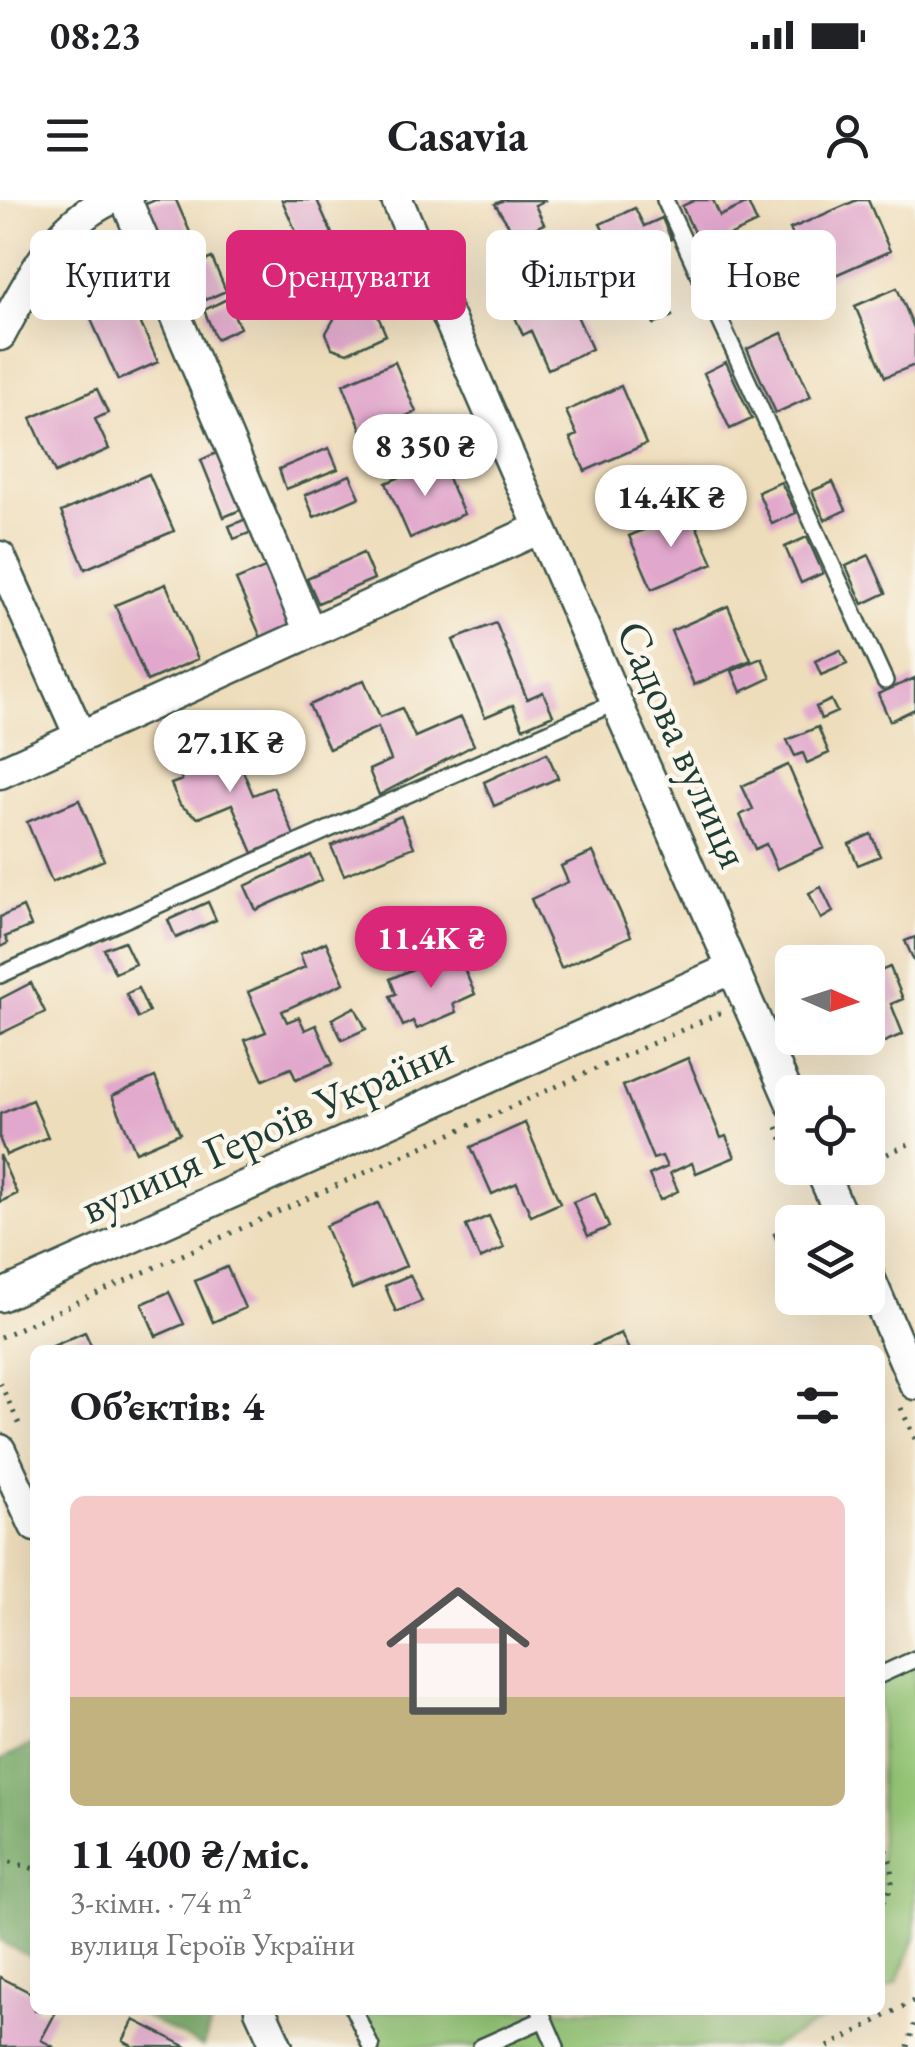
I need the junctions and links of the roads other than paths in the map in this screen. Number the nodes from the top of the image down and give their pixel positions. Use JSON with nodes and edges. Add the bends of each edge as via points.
{"nodes":[{"id":1,"x":109,"y":200,"type":"edge"},
{"id":2,"x":126,"y":200,"type":"edge"},
{"id":3,"x":398,"y":200,"type":"edge"},
{"id":4,"x":665,"y":200,"type":"edge"},
{"id":5,"x":0,"y":335,"type":"edge"},
{"id":6,"x":540,"y":528,"type":"junction"},
{"id":7,"x":0,"y":557,"type":"edge"},
{"id":8,"x":310,"y":632,"type":"junction"},
{"id":9,"x":885,"y":681,"type":"dead end"},
{"id":10,"x":616,"y":702,"type":"junction"},
{"id":11,"x":80,"y":736,"type":"junction"},
{"id":12,"x":0,"y":773,"type":"edge"},
{"id":13,"x":733,"y":968,"type":"junction"},
{"id":14,"x":0,"y":975,"type":"edge"},
{"id":15,"x":779,"y":1075,"type":"edge"},
{"id":16,"x":0,"y":1296,"type":"edge"},
{"id":17,"x":885,"y":1315,"type":"edge"},
{"id":18,"x":915,"y":1384,"type":"edge"},
{"id":19,"x":14,"y":1446,"type":"edge"},
{"id":20,"x":30,"y":1507,"type":"edge"},
{"id":21,"x":915,"y":1659,"type":"edge"},
{"id":22,"x":885,"y":1673,"type":"edge"},
{"id":23,"x":262,"y":2015,"type":"edge"},
{"id":24,"x":356,"y":2015,"type":"edge"},
{"id":25,"x":540,"y":2015,"type":"edge"},
{"id":26,"x":542,"y":2015,"type":"edge"},
{"id":27,"x":278,"y":2047,"type":"edge"},
{"id":28,"x":371,"y":2047,"type":"edge"},
{"id":29,"x":481,"y":2047,"type":"edge"},
{"id":30,"x":556,"y":2047,"type":"edge"}],
"edges":[{"from":1,"to":5,"type":"street","via":[[86,211],[40,261]]},
{"from":2,"to":8,"type":"street"},
{"from":3,"to":6,"type":"street","name":"Садова вулиця"},
{"from":4,"to":9,"type":"lane"},
{"from":6,"to":8,"type":"street"},
{"from":6,"to":10,"type":"street","name":"Садова вулиця"},
{"from":7,"to":11,"type":"street"},
{"from":8,"to":11,"type":"street"},
{"from":10,"to":13,"type":"street","name":"Садова вулиця"},
{"from":10,"to":14,"type":"lane"},
{"from":11,"to":12,"type":"street"},
{"from":13,"to":15,"type":"street","name":"Садова вулиця"},
{"from":13,"to":16,"type":"street","name":"вулиця Героїв України"},
{"from":17,"to":18,"type":"street"},
{"from":19,"to":20,"type":"street"},
{"from":21,"to":22,"type":"lane"},
{"from":23,"to":27,"type":"street"},
{"from":24,"to":28,"type":"lane"},
{"from":25,"to":29,"type":"lane"},
{"from":26,"to":30,"type":"lane"}]}
